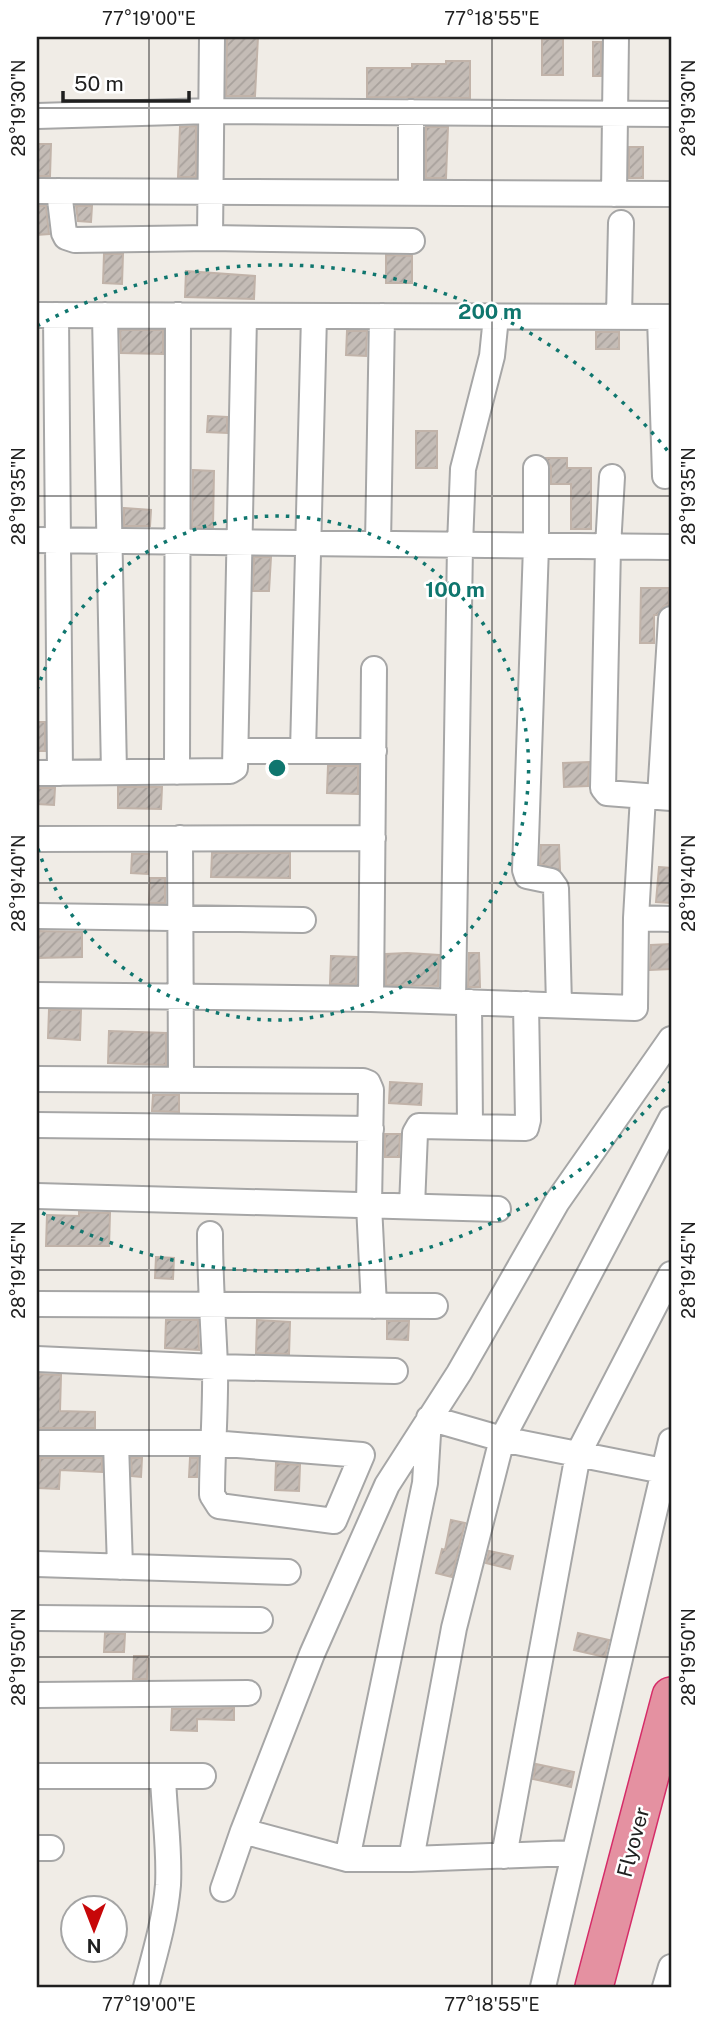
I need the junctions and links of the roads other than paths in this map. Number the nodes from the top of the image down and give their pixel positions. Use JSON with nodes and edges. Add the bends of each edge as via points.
{"nodes":[{"id":1,"x":212,"y":37,"type":"edge"},
{"id":2,"x":616,"y":37,"type":"edge"},
{"id":3,"x":211,"y":111,"type":"junction"},
{"id":4,"x":411,"y":112,"type":"junction"},
{"id":5,"x":614,"y":113,"type":"junction"},
{"id":6,"x":671,"y":114,"type":"edge"},
{"id":7,"x":37,"y":116,"type":"edge"},
{"id":8,"x":48,"y":191,"type":"edge"},
{"id":9,"x":210,"y":192,"type":"junction"},
{"id":10,"x":411,"y":193,"type":"junction"},
{"id":11,"x":614,"y":194,"type":"junction"},
{"id":12,"x":671,"y":194,"type":"edge"},
{"id":13,"x":621,"y":223,"type":"dead end"},
{"id":14,"x":210,"y":238,"type":"junction"},
{"id":15,"x":412,"y":241,"type":"dead end"},
{"id":16,"x":47,"y":315,"type":"edge"},
{"id":17,"x":105,"y":315,"type":"junction"},
{"id":18,"x":178,"y":316,"type":"junction"},
{"id":19,"x":244,"y":316,"type":"junction"},
{"id":20,"x":314,"y":316,"type":"junction"},
{"id":21,"x":382,"y":316,"type":"junction"},
{"id":22,"x":496,"y":317,"type":"junction"},
{"id":23,"x":619,"y":317,"type":"junction"},
{"id":24,"x":666,"y":317,"type":"edge"},
{"id":25,"x":536,"y":468,"type":"dead end"},
{"id":26,"x":665,"y":475,"type":"dead end"},
{"id":27,"x":612,"y":477,"type":"dead end"},
{"id":28,"x":47,"y":540,"type":"edge"},
{"id":29,"x":109,"y":541,"type":"junction"},
{"id":30,"x":179,"y":542,"type":"junction"},
{"id":31,"x":241,"y":542,"type":"junction"},
{"id":32,"x":308,"y":543,"type":"junction"},
{"id":33,"x":378,"y":544,"type":"junction"},
{"id":34,"x":460,"y":545,"type":"junction"},
{"id":35,"x":536,"y":546,"type":"junction"},
{"id":36,"x":608,"y":547,"type":"junction"},
{"id":37,"x":671,"y":547,"type":"edge"},
{"id":38,"x":671,"y":619,"type":"edge"},
{"id":39,"x":374,"y":669,"type":"dead end"},
{"id":40,"x":237,"y":751,"type":"junction"},
{"id":41,"x":303,"y":751,"type":"junction"},
{"id":42,"x":374,"y":751,"type":"junction"},
{"id":43,"x":114,"y":772,"type":"junction"},
{"id":44,"x":177,"y":772,"type":"junction"},
{"id":45,"x":48,"y":773,"type":"edge"},
{"id":46,"x":658,"y":797,"type":"edge"},
{"id":47,"x":180,"y":838,"type":"junction"},
{"id":48,"x":373,"y":838,"type":"junction"},
{"id":49,"x":37,"y":839,"type":"edge"},
{"id":50,"x":37,"y":916,"type":"edge"},
{"id":51,"x":636,"y":918,"type":"junction"},
{"id":52,"x":180,"y":919,"type":"junction"},
{"id":53,"x":671,"y":919,"type":"edge"},
{"id":54,"x":303,"y":920,"type":"dead end"},
{"id":55,"x":37,"y":995,"type":"edge"},
{"id":56,"x":180,"y":997,"type":"junction"},
{"id":57,"x":371,"y":999,"type":"junction"},
{"id":58,"x":461,"y":1002,"type":"junction"},
{"id":59,"x":526,"y":1004,"type":"junction"},
{"id":60,"x":559,"y":1005,"type":"junction"},
{"id":61,"x":671,"y":1039,"type":"edge"},
{"id":62,"x":37,"y":1079,"type":"edge"},
{"id":63,"x":181,"y":1079,"type":"junction"},
{"id":64,"x":671,"y":1119,"type":"edge"},
{"id":65,"x":37,"y":1125,"type":"edge"},
{"id":66,"x":470,"y":1127,"type":"junction"},
{"id":67,"x":371,"y":1129,"type":"junction"},
{"id":68,"x":37,"y":1196,"type":"edge"},
{"id":69,"x":369,"y":1205,"type":"junction"},
{"id":70,"x":412,"y":1206,"type":"junction"},
{"id":71,"x":498,"y":1209,"type":"dead end"},
{"id":72,"x":210,"y":1234,"type":"dead end"},
{"id":73,"x":671,"y":1274,"type":"edge"},
{"id":74,"x":37,"y":1304,"type":"edge"},
{"id":75,"x":210,"y":1304,"type":"junction"},
{"id":76,"x":374,"y":1306,"type":"junction"},
{"id":77,"x":435,"y":1306,"type":"dead end"},
{"id":78,"x":37,"y":1359,"type":"edge"},
{"id":79,"x":215,"y":1367,"type":"junction"},
{"id":80,"x":395,"y":1371,"type":"dead end"},
{"id":81,"x":429,"y":1418,"type":"junction"},
{"id":82,"x":502,"y":1439,"type":"junction"},
{"id":83,"x":671,"y":1441,"type":"edge"},
{"id":84,"x":37,"y":1443,"type":"edge"},
{"id":85,"x":116,"y":1443,"type":"junction"},
{"id":86,"x":212,"y":1443,"type":"junction"},
{"id":87,"x":578,"y":1454,"type":"junction"},
{"id":88,"x":663,"y":1471,"type":"junction"},
{"id":89,"x":37,"y":1564,"type":"edge"},
{"id":90,"x":120,"y":1567,"type":"junction"},
{"id":91,"x":288,"y":1572,"type":"dead end"},
{"id":92,"x":37,"y":1618,"type":"edge"},
{"id":93,"x":260,"y":1620,"type":"dead end"},
{"id":94,"x":248,"y":1693,"type":"dead end"},
{"id":95,"x":37,"y":1695,"type":"edge"},
{"id":96,"x":671,"y":1696,"type":"edge"},
{"id":97,"x":671,"y":1746,"type":"edge"},
{"id":98,"x":37,"y":1776,"type":"edge"},
{"id":99,"x":163,"y":1776,"type":"junction"},
{"id":100,"x":203,"y":1776,"type":"dead end"},
{"id":101,"x":243,"y":1832,"type":"junction"},
{"id":102,"x":573,"y":1853,"type":"junction"},
{"id":103,"x":504,"y":1856,"type":"junction"},
{"id":104,"x":347,"y":1858,"type":"junction"},
{"id":105,"x":411,"y":1859,"type":"junction"},
{"id":106,"x":223,"y":1889,"type":"dead end"},
{"id":107,"x":671,"y":1967,"type":"edge"},
{"id":108,"x":146,"y":1987,"type":"edge"},
{"id":109,"x":543,"y":1987,"type":"edge"},
{"id":110,"x":594,"y":1987,"type":"edge"},
{"id":111,"x":610,"y":1987,"type":"edge"},
{"id":112,"x":665,"y":1987,"type":"edge"}],
"edges":[{"from":1,"to":3,"type":"street"},
{"from":2,"to":5,"type":"street"},
{"from":3,"to":4,"type":"street"},
{"from":3,"to":7,"type":"street"},
{"from":3,"to":9,"type":"street"},
{"from":4,"to":5,"type":"street"},
{"from":4,"to":10,"type":"street"},
{"from":5,"to":6,"type":"street"},
{"from":5,"to":11,"type":"street"},
{"from":8,"to":9,"type":"street"},
{"from":8,"to":14,"type":"street","via":[[69,239]]},
{"from":9,"to":10,"type":"street"},
{"from":9,"to":14,"type":"street"},
{"from":10,"to":11,"type":"street"},
{"from":11,"to":12,"type":"street"},
{"from":13,"to":23,"type":"street"},
{"from":14,"to":15,"type":"street"},
{"from":16,"to":17,"type":"street"},
{"from":16,"to":28,"type":"street"},
{"from":17,"to":18,"type":"street"},
{"from":17,"to":29,"type":"street"},
{"from":18,"to":19,"type":"street"},
{"from":18,"to":30,"type":"street"},
{"from":19,"to":20,"type":"street"},
{"from":19,"to":31,"type":"street"},
{"from":20,"to":21,"type":"street"},
{"from":20,"to":32,"type":"street"},
{"from":21,"to":22,"type":"street"},
{"from":21,"to":33,"type":"street"},
{"from":22,"to":23,"type":"street"},
{"from":22,"to":34,"type":"street","via":[[492,356],[463,469]]},
{"from":23,"to":24,"type":"street"},
{"from":24,"to":26,"type":"street"},
{"from":25,"to":35,"type":"street"},
{"from":27,"to":36,"type":"street"},
{"from":28,"to":29,"type":"street"},
{"from":28,"to":45,"type":"street"},
{"from":29,"to":30,"type":"street"},
{"from":29,"to":43,"type":"street"},
{"from":30,"to":31,"type":"street"},
{"from":30,"to":44,"type":"street"},
{"from":31,"to":32,"type":"street"},
{"from":31,"to":40,"type":"street"},
{"from":32,"to":33,"type":"street"},
{"from":32,"to":41,"type":"street"},
{"from":33,"to":34,"type":"street"},
{"from":34,"to":35,"type":"street"},
{"from":34,"to":58,"type":"street"},
{"from":35,"to":36,"type":"street"},
{"from":35,"to":60,"type":"street","via":[[525,870],[527,876],[551,881],[556,888]]},
{"from":36,"to":37,"type":"street"},
{"from":36,"to":46,"type":"street","via":[[603,788],[607,793]]},
{"from":38,"to":46,"type":"street"},
{"from":39,"to":42,"type":"street"},
{"from":40,"to":41,"type":"street"},
{"from":40,"to":44,"type":"street","via":[[235,768],[230,771]]},
{"from":41,"to":42,"type":"street"},
{"from":42,"to":48,"type":"street"},
{"from":43,"to":44,"type":"street"},
{"from":43,"to":45,"type":"street"},
{"from":46,"to":51,"type":"street"},
{"from":47,"to":48,"type":"street"},
{"from":47,"to":49,"type":"street"},
{"from":47,"to":52,"type":"street"},
{"from":48,"to":57,"type":"street"},
{"from":50,"to":52,"type":"street"},
{"from":51,"to":53,"type":"street"},
{"from":51,"to":60,"type":"street","via":[[635,1007]]},
{"from":52,"to":54,"type":"street"},
{"from":52,"to":56,"type":"street"},
{"from":55,"to":56,"type":"street"},
{"from":56,"to":57,"type":"street"},
{"from":56,"to":63,"type":"street"},
{"from":57,"to":58,"type":"street"},
{"from":58,"to":59,"type":"street"},
{"from":58,"to":66,"type":"street"},
{"from":59,"to":60,"type":"street"},
{"from":59,"to":66,"type":"street","via":[[526,1128]]},
{"from":61,"to":81,"type":"street","via":[[557,1202]]},
{"from":62,"to":63,"type":"street"},
{"from":63,"to":67,"type":"street","via":[[363,1081],[371,1090]]},
{"from":64,"to":82,"type":"street"},
{"from":65,"to":67,"type":"street"},
{"from":66,"to":70,"type":"street","via":[[423,1125],[416,1129]]},
{"from":67,"to":69,"type":"street"},
{"from":68,"to":69,"type":"street"},
{"from":69,"to":70,"type":"street"},
{"from":69,"to":76,"type":"street"},
{"from":70,"to":71,"type":"street"},
{"from":72,"to":75,"type":"street"},
{"from":73,"to":87,"type":"street"},
{"from":74,"to":75,"type":"street"},
{"from":75,"to":76,"type":"street"},
{"from":75,"to":79,"type":"street"},
{"from":76,"to":77,"type":"street"},
{"from":78,"to":79,"type":"street"},
{"from":79,"to":80,"type":"street"},
{"from":79,"to":86,"type":"street"},
{"from":81,"to":82,"type":"street"},
{"from":81,"to":101,"type":"street","via":[[382,1498],[312,1654]]},
{"from":81,"to":104,"type":"street","via":[[425,1483]]},
{"from":82,"to":87,"type":"street"},
{"from":82,"to":105,"type":"street","via":[[454,1628]]},
{"from":83,"to":88,"type":"street"},
{"from":84,"to":85,"type":"street"},
{"from":85,"to":86,"type":"street"},
{"from":85,"to":90,"type":"street"},
{"from":86,"to":86,"type":"street","via":[[300,1450],[362,1455],[334,1521],[219,1506],[212,1496]]},
{"from":87,"to":88,"type":"street"},
{"from":87,"to":103,"type":"street"},
{"from":88,"to":102,"type":"street"},
{"from":89,"to":90,"type":"street"},
{"from":90,"to":91,"type":"street"},
{"from":92,"to":93,"type":"street"},
{"from":94,"to":95,"type":"street"},
{"from":96,"to":110,"type":"highway","name":"Flyover"},
{"from":97,"to":111,"type":"highway","name":"Flyover"},
{"from":98,"to":99,"type":"street"},
{"from":99,"to":100,"type":"street"},
{"from":99,"to":108,"type":"street","via":[[167,1888]]},
{"from":101,"to":104,"type":"street"},
{"from":101,"to":106,"type":"street"},
{"from":102,"to":103,"type":"street"},
{"from":102,"to":109,"type":"street"},
{"from":103,"to":105,"type":"street"},
{"from":104,"to":105,"type":"street"},
{"from":107,"to":112,"type":"street"}]}
